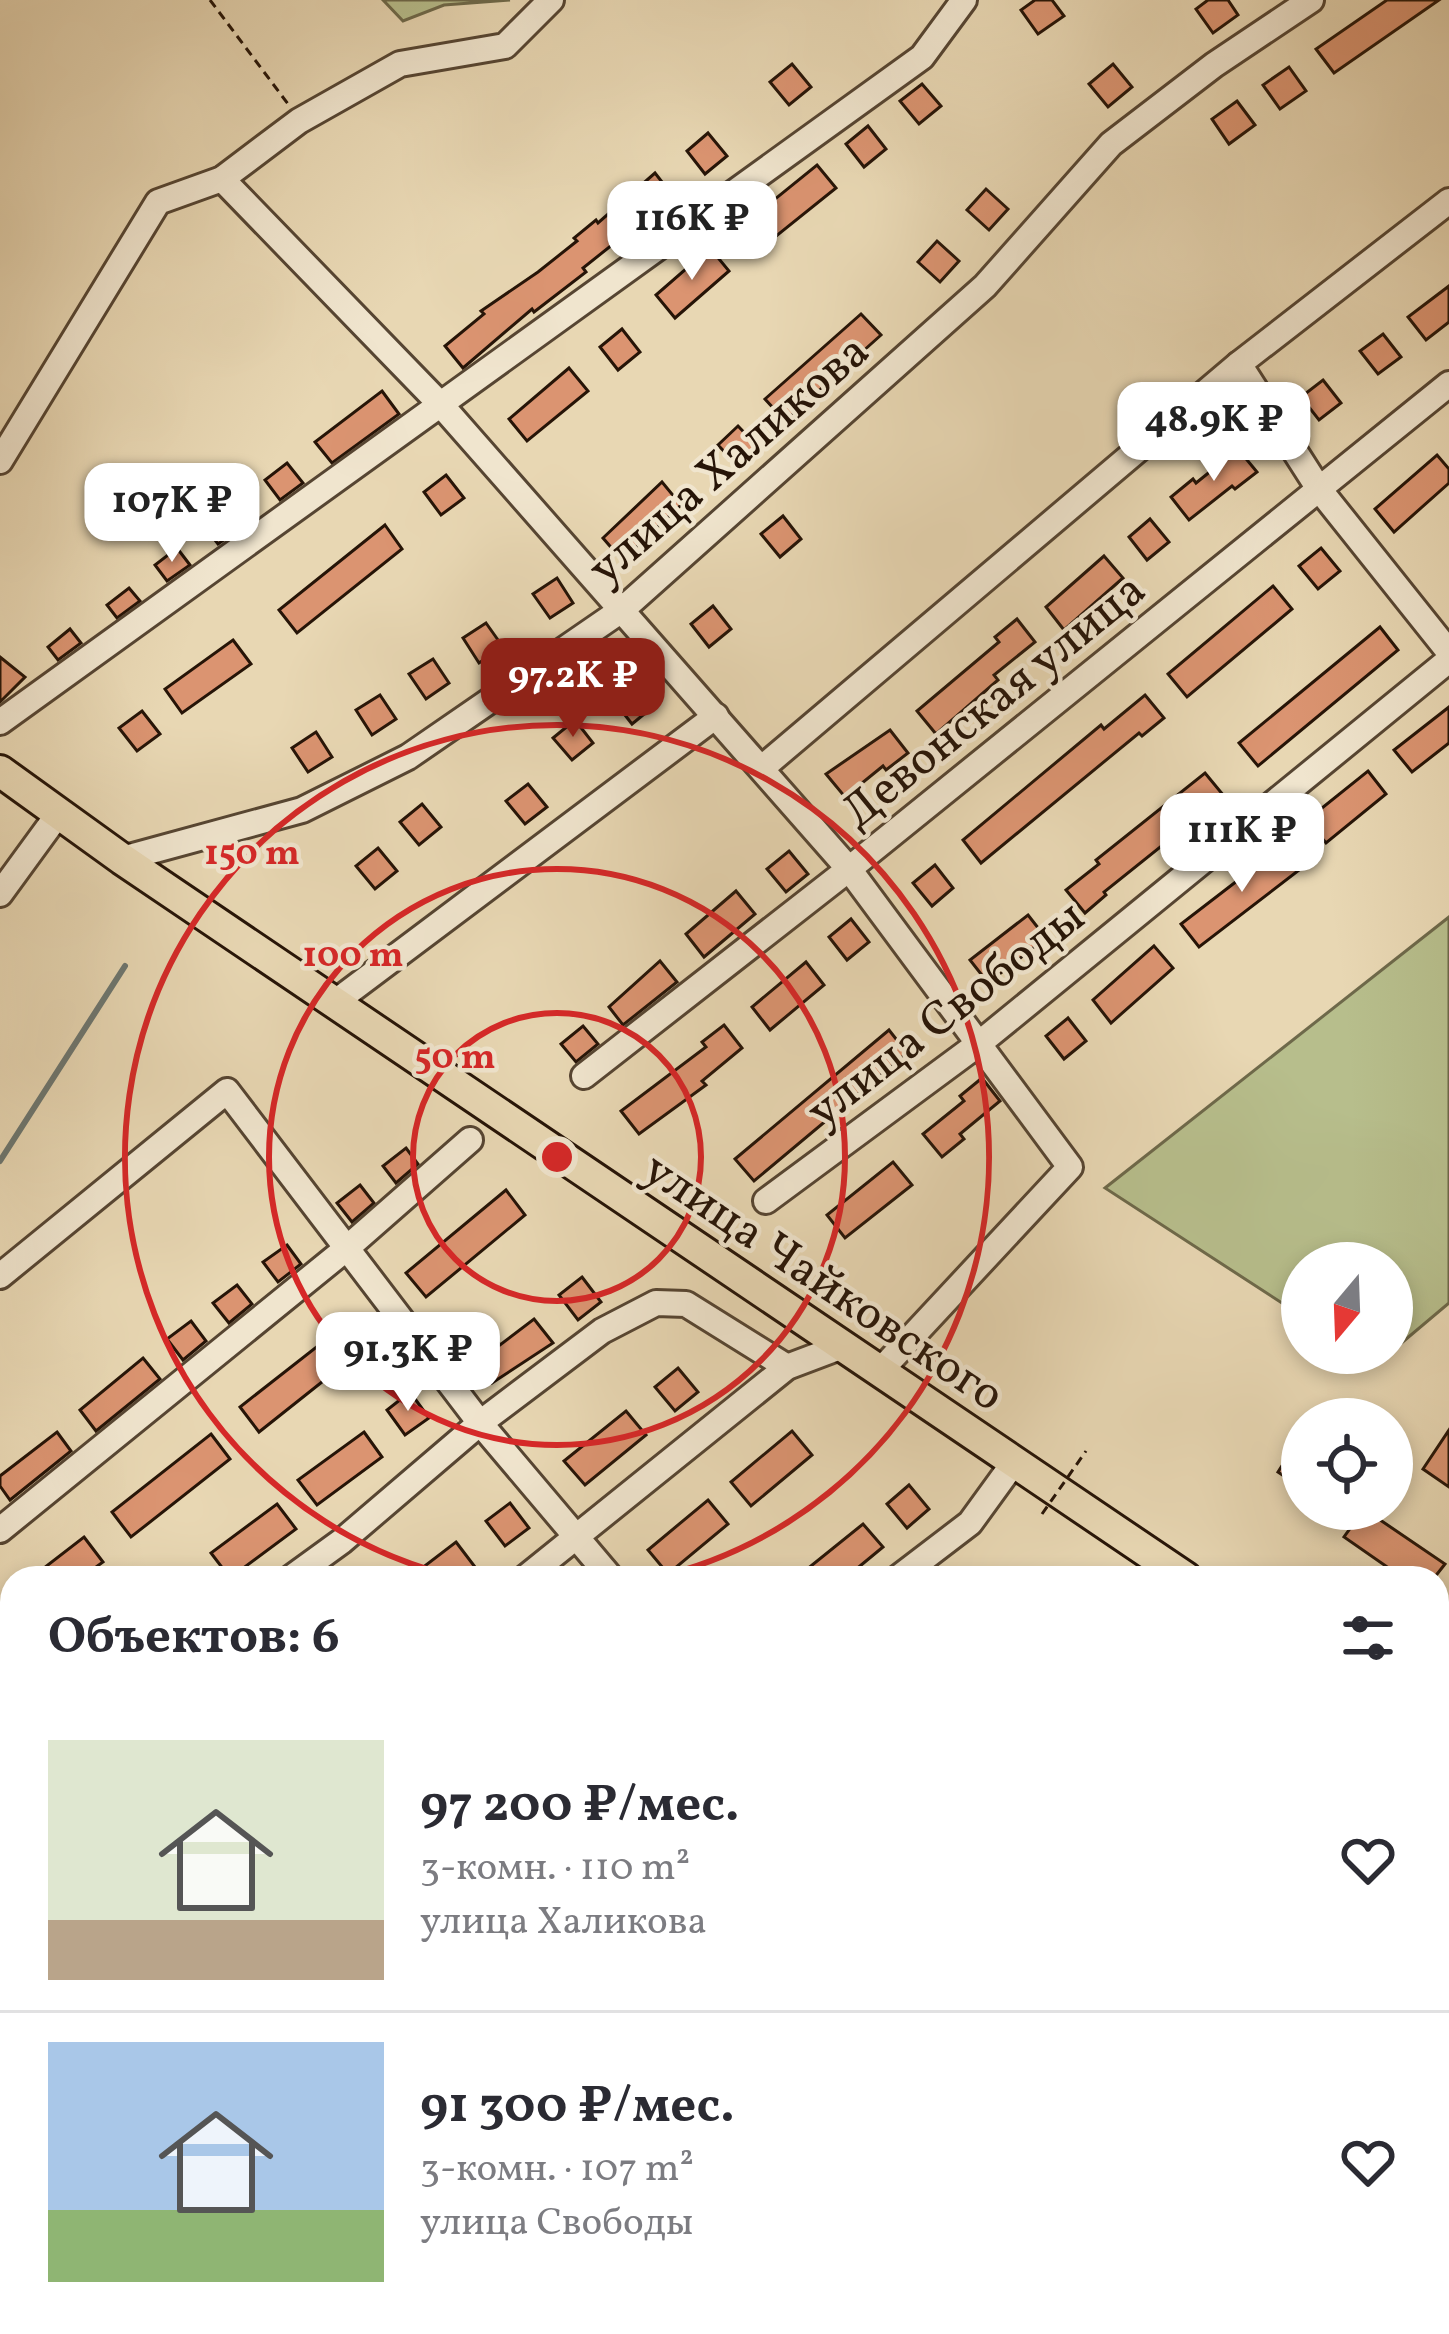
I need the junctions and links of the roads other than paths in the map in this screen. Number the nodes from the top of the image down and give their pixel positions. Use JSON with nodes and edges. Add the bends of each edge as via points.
{"nodes":[{"id":1,"x":551,"y":0,"type":"edge"},
{"id":2,"x":964,"y":0,"type":"edge"},
{"id":3,"x":1311,"y":0,"type":"edge"},
{"id":4,"x":221,"y":179,"type":"junction"},
{"id":5,"x":1449,"y":201,"type":"edge"},
{"id":6,"x":1239,"y":364,"type":"junction"},
{"id":7,"x":1449,"y":384,"type":"edge"},
{"id":8,"x":442,"y":406,"type":"junction"},
{"id":9,"x":0,"y":461,"type":"edge"},
{"id":10,"x":1319,"y":489,"type":"junction"},
{"id":11,"x":623,"y":608,"type":"junction"},
{"id":12,"x":1449,"y":656,"type":"edge"},
{"id":13,"x":716,"y":716,"type":"junction"},
{"id":14,"x":0,"y":722,"type":"edge"},
{"id":15,"x":762,"y":769,"type":"junction"},
{"id":16,"x":0,"y":771,"type":"edge"},
{"id":17,"x":59,"y":813,"type":"junction"},
{"id":18,"x":122,"y":860,"type":"junction"},
{"id":19,"x":849,"y":868,"type":"junction"},
{"id":20,"x":0,"y":894,"type":"edge"},
{"id":21,"x":334,"y":1003,"type":"junction"},
{"id":22,"x":981,"y":1042,"type":"junction"},
{"id":23,"x":584,"y":1076,"type":"dead end"},
{"id":24,"x":470,"y":1140,"type":"dead end"},
{"id":25,"x":766,"y":1201,"type":"dead end"},
{"id":26,"x":347,"y":1248,"type":"junction"},
{"id":27,"x":0,"y":1276,"type":"edge"},
{"id":28,"x":840,"y":1347,"type":"junction"},
{"id":29,"x":787,"y":1367,"type":"junction"},
{"id":30,"x":880,"y":1371,"type":"junction"},
{"id":31,"x":480,"y":1423,"type":"junction"},
{"id":32,"x":1015,"y":1461,"type":"junction"},
{"id":33,"x":0,"y":1530,"type":"edge"},
{"id":34,"x":578,"y":1536,"type":"junction"},
{"id":35,"x":307,"y":1566,"type":"edge"},
{"id":36,"x":540,"y":1566,"type":"edge"},
{"id":37,"x":602,"y":1566,"type":"edge"},
{"id":38,"x":913,"y":1566,"type":"edge"},
{"id":39,"x":1168,"y":1566,"type":"edge"}],
"edges":[{"from":1,"to":4,"type":"street","via":[[506,46],[400,64],[299,121]]},
{"from":2,"to":8,"type":"street","via":[[922,57]]},
{"from":3,"to":11,"type":"street","name":"улица Халикова","via":[[1111,145],[985,286]]},
{"from":4,"to":8,"type":"street"},
{"from":4,"to":9,"type":"street","via":[[158,202]]},
{"from":5,"to":6,"type":"street"},
{"from":6,"to":10,"type":"street"},
{"from":6,"to":15,"type":"street"},
{"from":7,"to":10,"type":"street","name":"Девонская улица"},
{"from":8,"to":11,"type":"street"},
{"from":8,"to":14,"type":"street"},
{"from":10,"to":12,"type":"street"},
{"from":10,"to":19,"type":"street","name":"Девонская улица"},
{"from":11,"to":13,"type":"street"},
{"from":11,"to":18,"type":"street","name":"улица Халикова","via":[[408,757],[302,810]]},
{"from":12,"to":22,"type":"street","name":"улица Свободы"},
{"from":13,"to":15,"type":"street"},
{"from":13,"to":21,"type":"street"},
{"from":15,"to":19,"type":"street"},
{"from":16,"to":17,"type":"main road","name":"улица Чайковского"},
{"from":17,"to":18,"type":"main road","name":"улица Чайковского"},
{"from":17,"to":20,"type":"street"},
{"from":18,"to":21,"type":"main road","name":"улица Чайковского"},
{"from":19,"to":22,"type":"street"},
{"from":19,"to":23,"type":"street","name":"Девонская улица"},
{"from":21,"to":28,"type":"main road","name":"улица Чайковского"},
{"from":22,"to":25,"type":"street","name":"улица Свободы"},
{"from":22,"to":30,"type":"street","via":[[1070,1167]]},
{"from":24,"to":26,"type":"street"},
{"from":26,"to":27,"type":"street","via":[[227,1091]]},
{"from":26,"to":31,"type":"street"},
{"from":26,"to":33,"type":"street"},
{"from":28,"to":29,"type":"street"},
{"from":28,"to":30,"type":"main road","name":"улица Чайковского"},
{"from":29,"to":31,"type":"street","via":[[686,1304],[656,1304],[602,1331]]},
{"from":29,"to":34,"type":"street"},
{"from":30,"to":32,"type":"main road","name":"улица Чайковского"},
{"from":31,"to":34,"type":"street"},
{"from":31,"to":35,"type":"street"},
{"from":32,"to":38,"type":"street","via":[[970,1522]]},
{"from":32,"to":39,"type":"main road","name":"улица Чайковского"},
{"from":34,"to":36,"type":"street"},
{"from":34,"to":37,"type":"street"}]}
